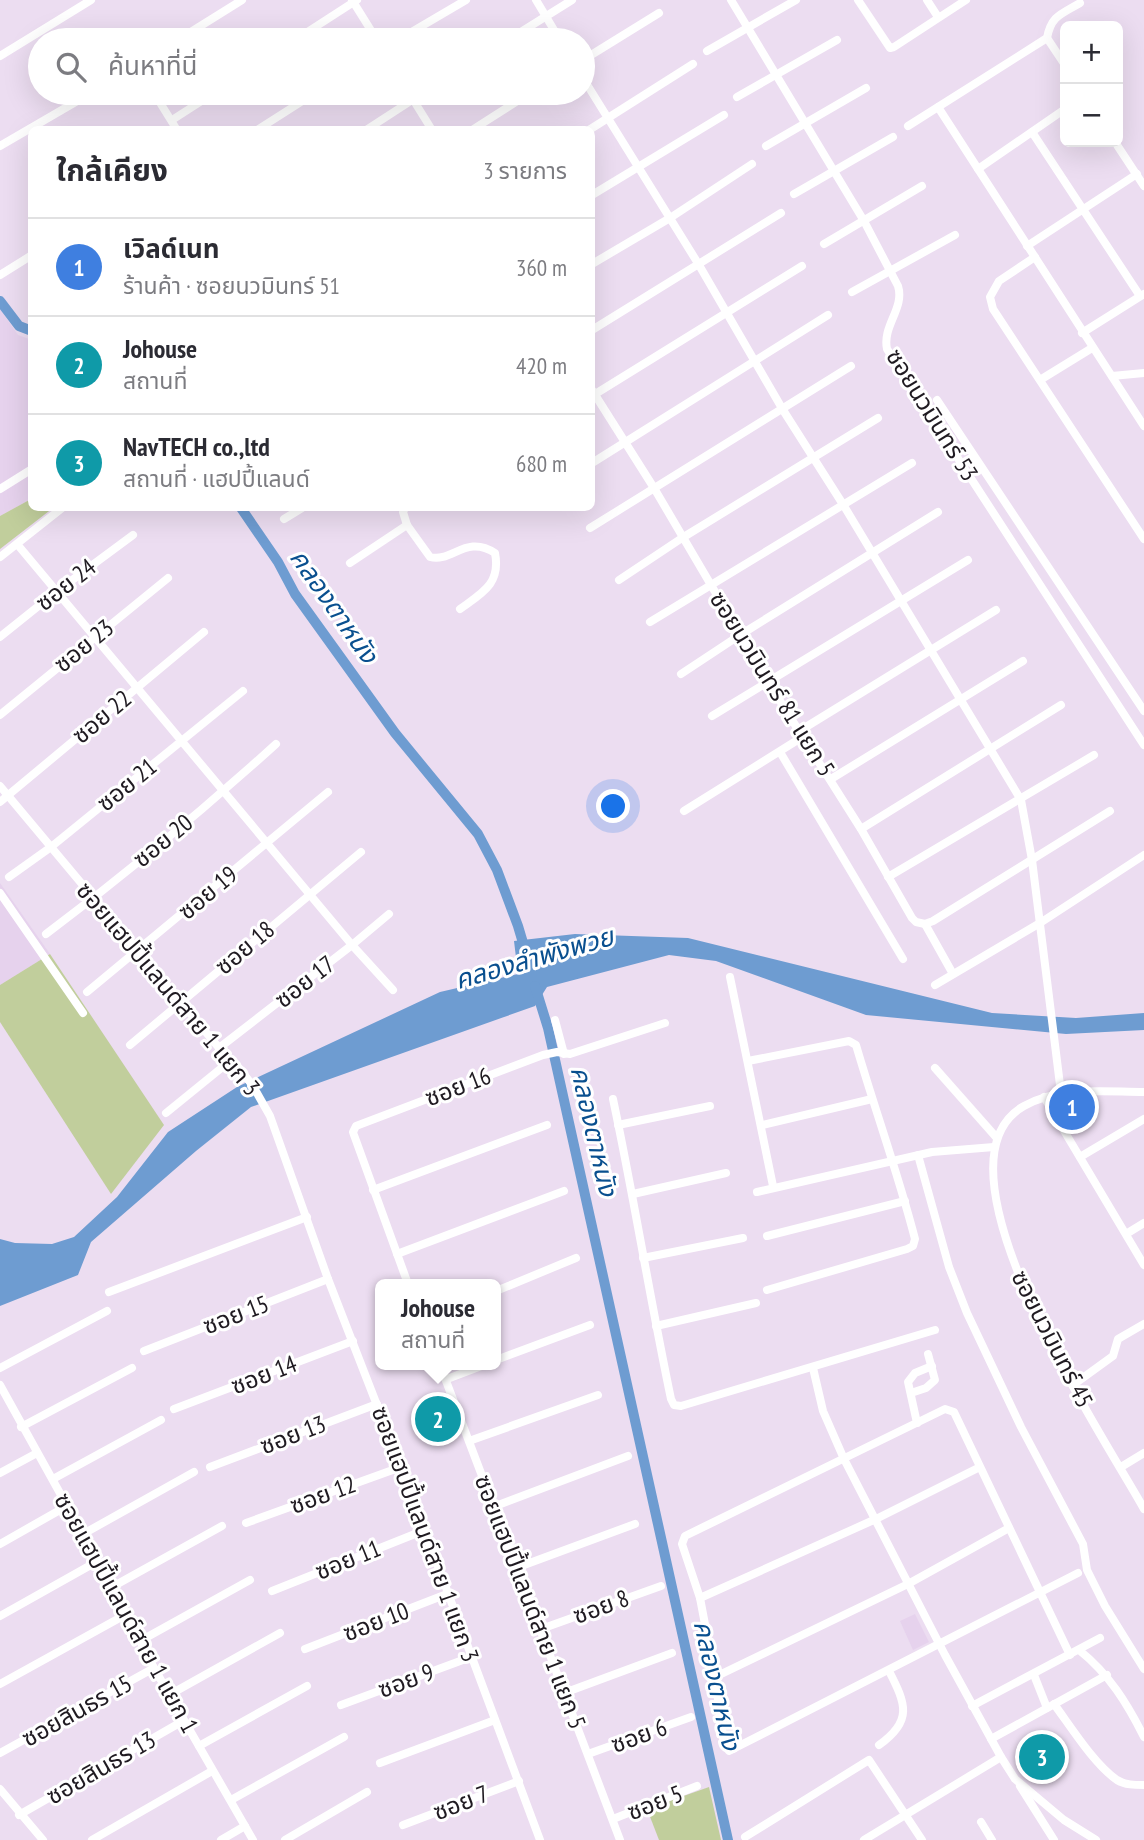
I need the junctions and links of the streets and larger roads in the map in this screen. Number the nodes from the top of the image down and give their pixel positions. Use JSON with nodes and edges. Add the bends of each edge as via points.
{"nodes":[{"id":1,"x":91,"y":0,"type":"edge"},
{"id":2,"x":242,"y":0,"type":"edge"},
{"id":3,"x":466,"y":0,"type":"edge"},
{"id":4,"x":536,"y":0,"type":"edge"},
{"id":5,"x":572,"y":0,"type":"edge"},
{"id":6,"x":731,"y":0,"type":"edge"},
{"id":7,"x":796,"y":0,"type":"edge"},
{"id":8,"x":858,"y":0,"type":"edge"},
{"id":9,"x":928,"y":0,"type":"edge"},
{"id":10,"x":966,"y":0,"type":"edge"},
{"id":11,"x":354,"y":1,"type":"edge"},
{"id":12,"x":1080,"y":3,"type":"dead end"},
{"id":13,"x":659,"y":13,"type":"dead end"},
{"id":14,"x":546,"y":17,"type":"junction"},
{"id":15,"x":938,"y":17,"type":"junction"},
{"id":16,"x":45,"y":28,"type":"edge"},
{"id":17,"x":197,"y":28,"type":"edge"},
{"id":18,"x":313,"y":28,"type":"edge"},
{"id":19,"x":370,"y":28,"type":"edge"},
{"id":20,"x":418,"y":28,"type":"edge"},
{"id":21,"x":528,"y":28,"type":"edge"},
{"id":22,"x":553,"y":28,"type":"edge"},
{"id":23,"x":748,"y":28,"type":"junction"},
{"id":24,"x":28,"y":38,"type":"edge"},
{"id":25,"x":1047,"y":38,"type":"junction"},
{"id":26,"x":837,"y":40,"type":"dead end"},
{"id":27,"x":707,"y":51,"type":"dead end"},
{"id":28,"x":595,"y":53,"type":"edge"},
{"id":29,"x":0,"y":55,"type":"edge"},
{"id":30,"x":1060,"y":58,"type":"edge"},
{"id":31,"x":693,"y":64,"type":"dead end"},
{"id":32,"x":777,"y":76,"type":"junction"},
{"id":33,"x":866,"y":88,"type":"dead end"},
{"id":34,"x":737,"y":97,"type":"dead end"},
{"id":35,"x":595,"y":99,"type":"edge"},
{"id":36,"x":70,"y":105,"type":"edge"},
{"id":37,"x":162,"y":105,"type":"edge"},
{"id":38,"x":195,"y":105,"type":"edge"},
{"id":39,"x":296,"y":105,"type":"edge"},
{"id":40,"x":399,"y":105,"type":"edge"},
{"id":41,"x":417,"y":105,"type":"edge"},
{"id":42,"x":511,"y":105,"type":"edge"},
{"id":43,"x":937,"y":107,"type":"junction"},
{"id":44,"x":1060,"y":112,"type":"edge"},
{"id":45,"x":724,"y":115,"type":"dead end"},
{"id":46,"x":606,"y":119,"type":"junction"},
{"id":47,"x":172,"y":120,"type":"junction"},
{"id":48,"x":805,"y":123,"type":"junction"},
{"id":49,"x":34,"y":126,"type":"edge"},
{"id":50,"x":175,"y":126,"type":"edge"},
{"id":51,"x":263,"y":126,"type":"edge"},
{"id":52,"x":371,"y":126,"type":"edge"},
{"id":53,"x":430,"y":126,"type":"edge"},
{"id":54,"x":478,"y":126,"type":"edge"},
{"id":55,"x":595,"y":126,"type":"edge"},
{"id":56,"x":908,"y":126,"type":"dead end"},
{"id":57,"x":28,"y":130,"type":"edge"},
{"id":58,"x":1032,"y":132,"type":"junction"},
{"id":59,"x":893,"y":137,"type":"dead end"},
{"id":60,"x":0,"y":146,"type":"edge"},
{"id":61,"x":766,"y":146,"type":"dead end"},
{"id":62,"x":1118,"y":147,"type":"edge"},
{"id":63,"x":752,"y":164,"type":"dead end"},
{"id":64,"x":637,"y":169,"type":"junction"},
{"id":65,"x":978,"y":169,"type":"junction"},
{"id":66,"x":834,"y":172,"type":"junction"},
{"id":67,"x":1137,"y":174,"type":"junction"},
{"id":68,"x":922,"y":186,"type":"dead end"},
{"id":69,"x":1144,"y":186,"type":"edge"},
{"id":70,"x":595,"y":193,"type":"edge"},
{"id":71,"x":794,"y":194,"type":"dead end"},
{"id":72,"x":1083,"y":210,"type":"junction"},
{"id":73,"x":781,"y":213,"type":"dead end"},
{"id":74,"x":670,"y":218,"type":"junction"},
{"id":75,"x":864,"y":221,"type":"junction"},
{"id":76,"x":955,"y":235,"type":"dead end"},
{"id":77,"x":824,"y":244,"type":"dead end"},
{"id":78,"x":1027,"y":246,"type":"junction"},
{"id":79,"x":1035,"y":257,"type":"junction"},
{"id":80,"x":28,"y":258,"type":"edge"},
{"id":81,"x":595,"y":262,"type":"edge"},
{"id":82,"x":699,"y":265,"type":"junction"},
{"id":83,"x":802,"y":266,"type":"dead end"},
{"id":84,"x":891,"y":271,"type":"junction"},
{"id":85,"x":0,"y":275,"type":"edge"},
{"id":86,"x":852,"y":292,"type":"dead end"},
{"id":87,"x":1142,"y":295,"type":"edge"},
{"id":88,"x":726,"y":313,"type":"junction"},
{"id":89,"x":828,"y":315,"type":"dead end"},
{"id":90,"x":595,"y":328,"type":"edge"},
{"id":91,"x":1083,"y":333,"type":"junction"},
{"id":92,"x":1091,"y":348,"type":"junction"},
{"id":93,"x":753,"y":361,"type":"junction"},
{"id":94,"x":851,"y":366,"type":"dead end"},
{"id":95,"x":1144,"y":373,"type":"edge"},
{"id":96,"x":1112,"y":376,"type":"junction"},
{"id":97,"x":1040,"y":380,"type":"junction"},
{"id":98,"x":595,"y":391,"type":"edge"},
{"id":99,"x":595,"y":398,"type":"edge"},
{"id":100,"x":937,"y":400,"type":"dead end"},
{"id":101,"x":783,"y":410,"type":"junction"},
{"id":102,"x":878,"y":418,"type":"dead end"},
{"id":103,"x":1144,"y":426,"type":"edge"},
{"id":104,"x":624,"y":442,"type":"junction"},
{"id":105,"x":814,"y":458,"type":"junction"},
{"id":106,"x":595,"y":461,"type":"edge"},
{"id":107,"x":912,"y":463,"type":"dead end"},
{"id":108,"x":28,"y":472,"type":"edge"},
{"id":109,"x":654,"y":488,"type":"junction"},
{"id":110,"x":0,"y":489,"type":"edge"},
{"id":111,"x":844,"y":506,"type":"junction"},
{"id":112,"x":58,"y":511,"type":"edge"},
{"id":113,"x":297,"y":511,"type":"edge"},
{"id":114,"x":404,"y":511,"type":"edge"},
{"id":115,"x":938,"y":512,"type":"dead end"},
{"id":116,"x":284,"y":519,"type":"dead end"},
{"id":117,"x":408,"y":525,"type":"junction"},
{"id":118,"x":590,"y":528,"type":"dead end"},
{"id":119,"x":133,"y":535,"type":"dead end"},
{"id":120,"x":682,"y":538,"type":"junction"},
{"id":121,"x":1144,"y":539,"type":"edge"},
{"id":122,"x":17,"y":544,"type":"junction"},
{"id":123,"x":873,"y":554,"type":"junction"},
{"id":124,"x":0,"y":557,"type":"edge"},
{"id":125,"x":968,"y":560,"type":"dead end"},
{"id":126,"x":350,"y":564,"type":"dead end"},
{"id":127,"x":167,"y":578,"type":"dead end"},
{"id":128,"x":619,"y":580,"type":"dead end"},
{"id":129,"x":711,"y":587,"type":"junction"},
{"id":130,"x":56,"y":592,"type":"junction"},
{"id":131,"x":902,"y":602,"type":"junction"},
{"id":132,"x":460,"y":609,"type":"dead end"},
{"id":133,"x":996,"y":610,"type":"dead end"},
{"id":134,"x":650,"y":622,"type":"dead end"},
{"id":135,"x":204,"y":632,"type":"dead end"},
{"id":136,"x":740,"y":635,"type":"junction"},
{"id":137,"x":0,"y":637,"type":"edge"},
{"id":138,"x":94,"y":637,"type":"junction"},
{"id":139,"x":932,"y":652,"type":"junction"},
{"id":140,"x":1023,"y":661,"type":"dead end"},
{"id":141,"x":681,"y":674,"type":"dead end"},
{"id":142,"x":768,"y":682,"type":"junction"},
{"id":143,"x":136,"y":688,"type":"junction"},
{"id":144,"x":243,"y":691,"type":"dead end"},
{"id":145,"x":961,"y":701,"type":"junction"},
{"id":146,"x":1061,"y":705,"type":"dead end"},
{"id":147,"x":1144,"y":711,"type":"edge"},
{"id":148,"x":0,"y":715,"type":"edge"},
{"id":149,"x":712,"y":716,"type":"dead end"},
{"id":150,"x":802,"y":733,"type":"junction"},
{"id":151,"x":182,"y":740,"type":"junction"},
{"id":152,"x":276,"y":744,"type":"dead end"},
{"id":153,"x":1144,"y":745,"type":"edge"},
{"id":154,"x":990,"y":750,"type":"junction"},
{"id":155,"x":780,"y":752,"type":"junction"},
{"id":156,"x":1094,"y":755,"type":"dead end"},
{"id":157,"x":831,"y":779,"type":"junction"},
{"id":158,"x":0,"y":786,"type":"edge"},
{"id":159,"x":223,"y":791,"type":"junction"},
{"id":160,"x":328,"y":792,"type":"dead end"},
{"id":161,"x":8,"y":796,"type":"junction"},
{"id":162,"x":1021,"y":800,"type":"junction"},
{"id":163,"x":0,"y":802,"type":"edge"},
{"id":164,"x":684,"y":811,"type":"dead end"},
{"id":165,"x":1110,"y":811,"type":"dead end"},
{"id":166,"x":861,"y":829,"type":"junction"},
{"id":167,"x":266,"y":843,"type":"junction"},
{"id":168,"x":51,"y":848,"type":"junction"},
{"id":169,"x":361,"y":852,"type":"dead end"},
{"id":170,"x":1144,"y":855,"type":"edge"},
{"id":171,"x":1032,"y":860,"type":"junction"},
{"id":172,"x":9,"y":877,"type":"dead end"},
{"id":173,"x":888,"y":877,"type":"junction"},
{"id":174,"x":0,"y":893,"type":"edge"},
{"id":175,"x":310,"y":894,"type":"junction"},
{"id":176,"x":93,"y":899,"type":"junction"},
{"id":177,"x":389,"y":914,"type":"dead end"},
{"id":178,"x":1040,"y":923,"type":"junction"},
{"id":179,"x":925,"y":924,"type":"junction"},
{"id":180,"x":46,"y":934,"type":"dead end"},
{"id":181,"x":352,"y":946,"type":"junction"},
{"id":182,"x":137,"y":952,"type":"junction"},
{"id":183,"x":903,"y":959,"type":"dead end"},
{"id":184,"x":953,"y":974,"type":"junction"},
{"id":185,"x":730,"y":977,"type":"dead end"},
{"id":186,"x":934,"y":985,"type":"dead end"},
{"id":187,"x":393,"y":990,"type":"dead end"},
{"id":188,"x":87,"y":992,"type":"dead end"},
{"id":189,"x":179,"y":1003,"type":"junction"},
{"id":190,"x":83,"y":1013,"type":"dead end"},
{"id":191,"x":555,"y":1020,"type":"dead end"},
{"id":192,"x":664,"y":1024,"type":"dead end"},
{"id":193,"x":130,"y":1045,"type":"dead end"},
{"id":194,"x":219,"y":1048,"type":"junction"},
{"id":195,"x":561,"y":1053,"type":"junction"},
{"id":196,"x":748,"y":1060,"type":"junction"},
{"id":197,"x":230,"y":1061,"type":"junction"},
{"id":198,"x":935,"y":1068,"type":"dead end"},
{"id":199,"x":1144,"y":1092,"type":"edge"},
{"id":200,"x":1061,"y":1093,"type":"junction"},
{"id":201,"x":1044,"y":1097,"type":"junction"},
{"id":202,"x":613,"y":1099,"type":"dead end"},
{"id":203,"x":872,"y":1099,"type":"junction"},
{"id":204,"x":709,"y":1106,"type":"dead end"},
{"id":205,"x":166,"y":1113,"type":"dead end"},
{"id":206,"x":1144,"y":1119,"type":"edge"},
{"id":207,"x":547,"y":1125,"type":"dead end"},
{"id":208,"x":618,"y":1125,"type":"junction"},
{"id":209,"x":762,"y":1125,"type":"junction"},
{"id":210,"x":995,"y":1142,"type":"junction"},
{"id":211,"x":918,"y":1155,"type":"junction"},
{"id":212,"x":1080,"y":1157,"type":"junction"},
{"id":213,"x":894,"y":1162,"type":"junction"},
{"id":214,"x":726,"y":1173,"type":"dead end"},
{"id":215,"x":773,"y":1186,"type":"junction"},
{"id":216,"x":373,"y":1190,"type":"junction"},
{"id":217,"x":564,"y":1191,"type":"dead end"},
{"id":218,"x":757,"y":1192,"type":"dead end"},
{"id":219,"x":633,"y":1194,"type":"junction"},
{"id":220,"x":905,"y":1201,"type":"junction"},
{"id":221,"x":307,"y":1217,"type":"junction"},
{"id":222,"x":1144,"y":1223,"type":"edge"},
{"id":223,"x":1126,"y":1234,"type":"junction"},
{"id":224,"x":767,"y":1236,"type":"dead end"},
{"id":225,"x":743,"y":1238,"type":"dead end"},
{"id":226,"x":397,"y":1254,"type":"junction"},
{"id":227,"x":576,"y":1258,"type":"dead end"},
{"id":228,"x":643,"y":1258,"type":"junction"},
{"id":229,"x":1144,"y":1265,"type":"edge"},
{"id":230,"x":328,"y":1279,"type":"junction"},
{"id":231,"x":406,"y":1279,"type":"edge"},
{"id":232,"x":501,"y":1289,"type":"edge"},
{"id":233,"x":767,"y":1290,"type":"dead end"},
{"id":234,"x":109,"y":1292,"type":"dead end"},
{"id":235,"x":756,"y":1303,"type":"dead end"},
{"id":236,"x":107,"y":1311,"type":"dead end"},
{"id":237,"x":1144,"y":1324,"type":"edge"},
{"id":238,"x":590,"y":1325,"type":"dead end"},
{"id":239,"x":656,"y":1326,"type":"junction"},
{"id":240,"x":935,"y":1330,"type":"dead end"},
{"id":241,"x":353,"y":1342,"type":"junction"},
{"id":242,"x":144,"y":1351,"type":"dead end"},
{"id":243,"x":928,"y":1353,"type":"dead end"},
{"id":244,"x":501,"y":1358,"type":"edge"},
{"id":245,"x":932,"y":1366,"type":"junction"},
{"id":246,"x":0,"y":1368,"type":"edge"},
{"id":247,"x":132,"y":1368,"type":"dead end"},
{"id":248,"x":813,"y":1368,"type":"junction"},
{"id":249,"x":442,"y":1370,"type":"edge"},
{"id":250,"x":471,"y":1370,"type":"edge"},
{"id":251,"x":447,"y":1379,"type":"junction"},
{"id":252,"x":0,"y":1385,"type":"edge"},
{"id":253,"x":1073,"y":1385,"type":"junction"},
{"id":254,"x":911,"y":1393,"type":"junction"},
{"id":255,"x":598,"y":1395,"type":"dead end"},
{"id":256,"x":4,"y":1402,"type":"edge"},
{"id":257,"x":377,"y":1404,"type":"junction"},
{"id":258,"x":174,"y":1409,"type":"dead end"},
{"id":259,"x":161,"y":1420,"type":"dead end"},
{"id":260,"x":917,"y":1423,"type":"junction"},
{"id":261,"x":21,"y":1427,"type":"junction"},
{"id":262,"x":469,"y":1441,"type":"junction"},
{"id":263,"x":37,"y":1453,"type":"junction"},
{"id":264,"x":1144,"y":1453,"type":"edge"},
{"id":265,"x":628,"y":1456,"type":"dead end"},
{"id":266,"x":844,"y":1459,"type":"junction"},
{"id":267,"x":210,"y":1467,"type":"dead end"},
{"id":268,"x":401,"y":1467,"type":"junction"},
{"id":269,"x":980,"y":1467,"type":"junction"},
{"id":270,"x":1121,"y":1467,"type":"junction"},
{"id":271,"x":194,"y":1472,"type":"dead end"},
{"id":272,"x":0,"y":1473,"type":"edge"},
{"id":273,"x":53,"y":1479,"type":"junction"},
{"id":274,"x":67,"y":1506,"type":"junction"},
{"id":275,"x":493,"y":1507,"type":"junction"},
{"id":276,"x":1144,"y":1509,"type":"edge"},
{"id":277,"x":876,"y":1519,"type":"junction"},
{"id":278,"x":246,"y":1523,"type":"dead end"},
{"id":279,"x":635,"y":1524,"type":"dead end"},
{"id":280,"x":222,"y":1526,"type":"dead end"},
{"id":281,"x":1009,"y":1528,"type":"junction"},
{"id":282,"x":425,"y":1530,"type":"junction"},
{"id":283,"x":83,"y":1534,"type":"junction"},
{"id":284,"x":0,"y":1544,"type":"edge"},
{"id":285,"x":98,"y":1561,"type":"junction"},
{"id":286,"x":516,"y":1568,"type":"junction"},
{"id":287,"x":1078,"y":1573,"type":"dead end"},
{"id":288,"x":250,"y":1580,"type":"dead end"},
{"id":289,"x":908,"y":1584,"type":"junction"},
{"id":290,"x":661,"y":1586,"type":"dead end"},
{"id":291,"x":112,"y":1587,"type":"junction"},
{"id":292,"x":272,"y":1591,"type":"dead end"},
{"id":293,"x":1040,"y":1592,"type":"junction"},
{"id":294,"x":447,"y":1594,"type":"junction"},
{"id":295,"x":701,"y":1598,"type":"junction"},
{"id":296,"x":125,"y":1615,"type":"junction"},
{"id":297,"x":0,"y":1616,"type":"edge"},
{"id":298,"x":541,"y":1629,"type":"junction"},
{"id":299,"x":280,"y":1633,"type":"dead end"},
{"id":300,"x":1100,"y":1638,"type":"dead end"},
{"id":301,"x":140,"y":1641,"type":"junction"},
{"id":302,"x":940,"y":1645,"type":"junction"},
{"id":303,"x":305,"y":1649,"type":"dead end"},
{"id":304,"x":1079,"y":1650,"type":"junction"},
{"id":305,"x":672,"y":1653,"type":"dead end"},
{"id":306,"x":1070,"y":1655,"type":"junction"},
{"id":307,"x":471,"y":1657,"type":"junction"},
{"id":308,"x":154,"y":1668,"type":"junction"},
{"id":309,"x":1144,"y":1669,"type":"edge"},
{"id":310,"x":889,"y":1671,"type":"junction"},
{"id":311,"x":1034,"y":1675,"type":"junction"},
{"id":312,"x":1107,"y":1675,"type":"junction"},
{"id":313,"x":715,"y":1677,"type":"junction"},
{"id":314,"x":0,"y":1684,"type":"edge"},
{"id":315,"x":307,"y":1686,"type":"dead end"},
{"id":316,"x":564,"y":1693,"type":"junction"},
{"id":317,"x":169,"y":1695,"type":"junction"},
{"id":318,"x":341,"y":1705,"type":"dead end"},
{"id":319,"x":972,"y":1706,"type":"junction"},
{"id":320,"x":1050,"y":1706,"type":"junction"},
{"id":321,"x":691,"y":1717,"type":"dead end"},
{"id":322,"x":495,"y":1720,"type":"junction"},
{"id":323,"x":183,"y":1721,"type":"junction"},
{"id":324,"x":344,"y":1737,"type":"dead end"},
{"id":325,"x":1144,"y":1737,"type":"edge"},
{"id":326,"x":991,"y":1738,"type":"junction"},
{"id":327,"x":879,"y":1745,"type":"dead end"},
{"id":328,"x":199,"y":1746,"type":"junction"},
{"id":329,"x":0,"y":1753,"type":"edge"},
{"id":330,"x":588,"y":1754,"type":"junction"},
{"id":331,"x":1000,"y":1757,"type":"junction"},
{"id":332,"x":380,"y":1763,"type":"dead end"},
{"id":333,"x":212,"y":1771,"type":"junction"},
{"id":334,"x":1015,"y":1779,"type":"junction"},
{"id":335,"x":519,"y":1781,"type":"junction"},
{"id":336,"x":1144,"y":1785,"type":"edge"},
{"id":337,"x":697,"y":1786,"type":"dead end"},
{"id":338,"x":0,"y":1789,"type":"edge"},
{"id":339,"x":367,"y":1792,"type":"dead end"},
{"id":340,"x":231,"y":1800,"type":"junction"},
{"id":341,"x":19,"y":1815,"type":"junction"},
{"id":342,"x":905,"y":1815,"type":"junction"},
{"id":343,"x":612,"y":1819,"type":"junction"},
{"id":344,"x":981,"y":1822,"type":"dead end"},
{"id":345,"x":403,"y":1825,"type":"dead end"},
{"id":346,"x":245,"y":1826,"type":"junction"},
{"id":347,"x":745,"y":1837,"type":"dead end"},
{"id":348,"x":1051,"y":1839,"type":"edge"},
{"id":349,"x":43,"y":1840,"type":"edge"},
{"id":350,"x":92,"y":1840,"type":"edge"},
{"id":351,"x":221,"y":1840,"type":"edge"},
{"id":352,"x":253,"y":1840,"type":"edge"},
{"id":353,"x":285,"y":1840,"type":"edge"},
{"id":354,"x":540,"y":1840,"type":"edge"},
{"id":355,"x":620,"y":1840,"type":"edge"},
{"id":356,"x":864,"y":1840,"type":"edge"},
{"id":357,"x":922,"y":1840,"type":"edge"},
{"id":358,"x":992,"y":1840,"type":"edge"},
{"id":359,"x":1096,"y":1840,"type":"edge"}],
"edges":[{"from":1,"to":16,"type":"street"},
{"from":2,"to":17,"type":"street"},
{"from":3,"to":20,"type":"street"},
{"from":4,"to":14,"type":"street"},
{"from":5,"to":14,"type":"street"},
{"from":6,"to":23,"type":"street","name":"ซอยนวมินทร์ 53"},
{"from":7,"to":23,"type":"street"},
{"from":8,"to":15,"type":"street","via":[[890,48]]},
{"from":9,"to":15,"type":"street"},
{"from":10,"to":15,"type":"street"},
{"from":11,"to":18,"type":"street"},
{"from":11,"to":19,"type":"street"},
{"from":12,"to":25,"type":"street","via":[[1054,19]]},
{"from":13,"to":28,"type":"street"},
{"from":14,"to":21,"type":"street"},
{"from":14,"to":22,"type":"street"},
{"from":23,"to":27,"type":"street"},
{"from":23,"to":32,"type":"street","name":"ซอยนวมินทร์ 53"},
{"from":24,"to":29,"type":"street"},
{"from":25,"to":30,"type":"street"},
{"from":25,"to":43,"type":"street"},
{"from":26,"to":32,"type":"street"},
{"from":31,"to":46,"type":"street"},
{"from":32,"to":34,"type":"street"},
{"from":32,"to":48,"type":"street","name":"ซอยนวมินทร์ 53"},
{"from":33,"to":48,"type":"street"},
{"from":35,"to":46,"type":"street"},
{"from":36,"to":49,"type":"street"},
{"from":37,"to":47,"type":"street"},
{"from":38,"to":47,"type":"street"},
{"from":39,"to":51,"type":"street"},
{"from":40,"to":52,"type":"street"},
{"from":41,"to":53,"type":"street"},
{"from":42,"to":54,"type":"street"},
{"from":43,"to":56,"type":"street"},
{"from":43,"to":65,"type":"street"},
{"from":44,"to":58,"type":"street"},
{"from":45,"to":64,"type":"street"},
{"from":46,"to":55,"type":"street"},
{"from":46,"to":64,"type":"street"},
{"from":47,"to":50,"type":"street"},
{"from":48,"to":61,"type":"street"},
{"from":48,"to":66,"type":"street","name":"ซอยนวมินทร์ 53"},
{"from":57,"to":60,"type":"street"},
{"from":58,"to":65,"type":"street"},
{"from":58,"to":72,"type":"street"},
{"from":59,"to":66,"type":"street"},
{"from":62,"to":67,"type":"street"},
{"from":63,"to":74,"type":"street"},
{"from":64,"to":70,"type":"street"},
{"from":64,"to":74,"type":"street"},
{"from":65,"to":78,"type":"street"},
{"from":66,"to":71,"type":"street"},
{"from":66,"to":75,"type":"street","name":"ซอยนวมินทร์ 53"},
{"from":67,"to":69,"type":"street"},
{"from":67,"to":72,"type":"street"},
{"from":68,"to":75,"type":"street"},
{"from":72,"to":78,"type":"street"},
{"from":72,"to":87,"type":"street"},
{"from":73,"to":82,"type":"street"},
{"from":74,"to":81,"type":"street"},
{"from":74,"to":82,"type":"street"},
{"from":75,"to":77,"type":"street"},
{"from":75,"to":84,"type":"street","name":"ซอยนวมินทร์ 53"},
{"from":76,"to":84,"type":"street"},
{"from":78,"to":79,"type":"street"},
{"from":79,"to":91,"type":"street"},
{"from":79,"to":97,"type":"street","via":[[999,281],[990,297],[993,309]]},
{"from":80,"to":85,"type":"street"},
{"from":82,"to":88,"type":"street"},
{"from":82,"to":90,"type":"street"},
{"from":83,"to":88,"type":"street"},
{"from":84,"to":86,"type":"street"},
{"from":84,"to":153,"type":"street","name":"ซอยนวมินทร์ 53","via":[[900,293],[886,330],[887,349]]},
{"from":87,"to":91,"type":"street"},
{"from":88,"to":93,"type":"street"},
{"from":88,"to":98,"type":"street"},
{"from":89,"to":93,"type":"street"},
{"from":91,"to":92,"type":"street"},
{"from":92,"to":96,"type":"street"},
{"from":92,"to":97,"type":"street"},
{"from":93,"to":101,"type":"street"},
{"from":93,"to":104,"type":"street"},
{"from":94,"to":101,"type":"street"},
{"from":95,"to":96,"type":"street"},
{"from":96,"to":103,"type":"street"},
{"from":97,"to":121,"type":"street"},
{"from":99,"to":104,"type":"street","name":"ซอยนวมินทร์ 81 แยก 5"},
{"from":100,"to":147,"type":"street"},
{"from":101,"to":105,"type":"street"},
{"from":101,"to":109,"type":"street"},
{"from":102,"to":105,"type":"street"},
{"from":104,"to":106,"type":"street"},
{"from":104,"to":109,"type":"street","name":"ซอยนวมินทร์ 81 แยก 5"},
{"from":105,"to":111,"type":"street"},
{"from":105,"to":120,"type":"street"},
{"from":107,"to":111,"type":"street"},
{"from":108,"to":110,"type":"street"},
{"from":109,"to":118,"type":"street"},
{"from":109,"to":120,"type":"street","name":"ซอยนวมินทร์ 81 แยก 5"},
{"from":111,"to":123,"type":"street"},
{"from":111,"to":129,"type":"street"},
{"from":112,"to":122,"type":"street"},
{"from":113,"to":116,"type":"street"},
{"from":114,"to":117,"type":"street"},
{"from":115,"to":123,"type":"street"},
{"from":117,"to":126,"type":"street"},
{"from":117,"to":132,"type":"street","via":[[432,558],[467,546],[495,553],[493,582]]},
{"from":119,"to":130,"type":"street","name":"ซอย 24"},
{"from":120,"to":128,"type":"street"},
{"from":120,"to":129,"type":"street","name":"ซอยนวมินทร์ 81 แยก 5"},
{"from":122,"to":124,"type":"street"},
{"from":122,"to":130,"type":"street"},
{"from":123,"to":131,"type":"street"},
{"from":123,"to":136,"type":"street"},
{"from":125,"to":131,"type":"street"},
{"from":127,"to":138,"type":"street","name":"ซอย 23"},
{"from":129,"to":134,"type":"street"},
{"from":129,"to":136,"type":"street","name":"ซอยนวมินทร์ 81 แยก 5"},
{"from":130,"to":137,"type":"street","name":"ซอย 24"},
{"from":130,"to":138,"type":"street"},
{"from":131,"to":139,"type":"street"},
{"from":131,"to":142,"type":"street"},
{"from":133,"to":139,"type":"street"},
{"from":135,"to":143,"type":"street","name":"ซอย 22"},
{"from":136,"to":141,"type":"street"},
{"from":136,"to":142,"type":"street","name":"ซอยนวมินทร์ 81 แยก 5"},
{"from":138,"to":143,"type":"street"},
{"from":138,"to":148,"type":"street","name":"ซอย 23"},
{"from":139,"to":145,"type":"street"},
{"from":139,"to":150,"type":"street"},
{"from":140,"to":145,"type":"street"},
{"from":142,"to":149,"type":"street"},
{"from":142,"to":150,"type":"street","name":"ซอยนวมินทร์ 81 แยก 5"},
{"from":143,"to":151,"type":"street"},
{"from":143,"to":161,"type":"street","name":"ซอย 22"},
{"from":144,"to":151,"type":"street","name":"ซอย 21"},
{"from":145,"to":154,"type":"street"},
{"from":145,"to":157,"type":"street"},
{"from":146,"to":154,"type":"street"},
{"from":150,"to":155,"type":"street"},
{"from":150,"to":157,"type":"street","name":"ซอยนวมินทร์ 81 แยก 5"},
{"from":151,"to":159,"type":"street"},
{"from":151,"to":168,"type":"street","name":"ซอย 21"},
{"from":152,"to":159,"type":"street","name":"ซอย 20"},
{"from":154,"to":162,"type":"street"},
{"from":154,"to":166,"type":"street"},
{"from":155,"to":164,"type":"street"},
{"from":155,"to":183,"type":"street"},
{"from":156,"to":162,"type":"street"},
{"from":157,"to":166,"type":"street","name":"ซอยนวมินทร์ 81 แยก 5"},
{"from":158,"to":161,"type":"street","name":"ซอยแฮปปี้แลนด์สาย 1 แยก 3"},
{"from":159,"to":167,"type":"street"},
{"from":159,"to":176,"type":"street","name":"ซอย 20"},
{"from":160,"to":167,"type":"street","name":"ซอย 19"},
{"from":161,"to":163,"type":"street","name":"ซอย 22"},
{"from":161,"to":168,"type":"street","name":"ซอยแฮปปี้แลนด์สาย 1 แยก 3"},
{"from":162,"to":171,"type":"street"},
{"from":162,"to":173,"type":"street"},
{"from":165,"to":171,"type":"street"},
{"from":166,"to":173,"type":"street","name":"ซอยนวมินทร์ 81 แยก 5"},
{"from":167,"to":175,"type":"street"},
{"from":167,"to":182,"type":"street","name":"ซอย 19"},
{"from":168,"to":172,"type":"street","name":"ซอย 21"},
{"from":168,"to":176,"type":"street","name":"ซอยแฮปปี้แลนด์สาย 1 แยก 3"},
{"from":169,"to":175,"type":"street","name":"ซอย 18"},
{"from":170,"to":178,"type":"street"},
{"from":171,"to":178,"type":"street"},
{"from":171,"to":179,"type":"street"},
{"from":173,"to":179,"type":"street","name":"ซอยนวมินทร์ 81 แยก 5","via":[[912,918]]},
{"from":174,"to":190,"type":"street"},
{"from":175,"to":181,"type":"street"},
{"from":175,"to":189,"type":"street","name":"ซอย 18"},
{"from":176,"to":180,"type":"street","name":"ซอย 20"},
{"from":176,"to":182,"type":"street","name":"ซอยแฮปปี้แลนด์สาย 1 แยก 3"},
{"from":177,"to":181,"type":"street","name":"ซอย 17"},
{"from":178,"to":184,"type":"street"},
{"from":178,"to":200,"type":"street"},
{"from":179,"to":184,"type":"street","name":"ซอยนวมินทร์ 81 แยก 5"},
{"from":181,"to":187,"type":"street"},
{"from":181,"to":194,"type":"street","name":"ซอย 17"},
{"from":182,"to":188,"type":"street","name":"ซอย 19"},
{"from":182,"to":189,"type":"street","name":"ซอยแฮปปี้แลนด์สาย 1 แยก 3"},
{"from":184,"to":186,"type":"street"},
{"from":185,"to":196,"type":"street"},
{"from":189,"to":193,"type":"street","name":"ซอย 18"},
{"from":189,"to":194,"type":"street","name":"ซอยแฮปปี้แลนด์สาย 1 แยก 3"},
{"from":191,"to":195,"type":"street"},
{"from":192,"to":195,"type":"street","name":"ซอย 16"},
{"from":194,"to":197,"type":"street","name":"ซอยแฮปปี้แลนด์สาย 1 แยก 3"},
{"from":195,"to":216,"type":"street","name":"ซอย 16","via":[[543,1055],[359,1125],[354,1135]]},
{"from":196,"to":203,"type":"street","via":[[852,1041]]},
{"from":196,"to":209,"type":"street"},
{"from":197,"to":205,"type":"street"},
{"from":197,"to":221,"type":"street","name":"ซอยแฮปปี้แลนด์สาย 1 แยก 3","via":[[253,1086],[270,1116]]},
{"from":198,"to":210,"type":"street"},
{"from":199,"to":200,"type":"street"},
{"from":200,"to":201,"type":"street"},
{"from":201,"to":210,"type":"street","via":[[1022,1107]]},
{"from":201,"to":212,"type":"street"},
{"from":202,"to":208,"type":"street"},
{"from":203,"to":209,"type":"street"},
{"from":203,"to":213,"type":"street"},
{"from":204,"to":208,"type":"street"},
{"from":206,"to":212,"type":"street"},
{"from":207,"to":216,"type":"street"},
{"from":208,"to":219,"type":"street"},
{"from":209,"to":215,"type":"street"},
{"from":210,"to":211,"type":"street"},
{"from":210,"to":253,"type":"street","name":"ซอยนวมินทร์ 45","via":[[992,1176],[996,1205],[1017,1276]]},
{"from":211,"to":213,"type":"street"},
{"from":211,"to":309,"type":"street","via":[[948,1267],[967,1313],[1083,1544],[1087,1570]]},
{"from":212,"to":223,"type":"street"},
{"from":213,"to":215,"type":"street"},
{"from":213,"to":220,"type":"street"},
{"from":214,"to":219,"type":"street"},
{"from":215,"to":218,"type":"street"},
{"from":216,"to":226,"type":"street"},
{"from":217,"to":226,"type":"street"},
{"from":219,"to":228,"type":"street"},
{"from":220,"to":224,"type":"street"},
{"from":220,"to":233,"type":"street","via":[[915,1239],[911,1248]]},
{"from":221,"to":230,"type":"street","name":"ซอยแฮปปี้แลนด์สาย 1 แยก 3"},
{"from":221,"to":234,"type":"street"},
{"from":222,"to":223,"type":"street"},
{"from":223,"to":229,"type":"street"},
{"from":225,"to":228,"type":"street"},
{"from":226,"to":231,"type":"street"},
{"from":227,"to":232,"type":"street"},
{"from":228,"to":239,"type":"street"},
{"from":230,"to":241,"type":"street","name":"ซอยแฮปปี้แลนด์สาย 1 แยก 3"},
{"from":230,"to":242,"type":"street","name":"ซอย 15"},
{"from":235,"to":239,"type":"street"},
{"from":236,"to":246,"type":"street"},
{"from":237,"to":253,"type":"street","via":[[1118,1339],[1113,1356]]},
{"from":238,"to":244,"type":"street"},
{"from":239,"to":248,"type":"street","via":[[674,1405]]},
{"from":240,"to":248,"type":"street"},
{"from":241,"to":257,"type":"street","name":"ซอยแฮปปี้แลนด์สาย 1 แยก 3"},
{"from":241,"to":258,"type":"street","name":"ซอย 14"},
{"from":243,"to":245,"type":"street"},
{"from":245,"to":254,"type":"street","via":[[910,1377]]},
{"from":245,"to":254,"type":"street","via":[[932,1385]]},
{"from":247,"to":261,"type":"street"},
{"from":248,"to":266,"type":"street","via":[[823,1411]]},
{"from":249,"to":251,"type":"street","name":"ซอยแฮปปี้แลนด์สาย 1 แยก 5"},
{"from":250,"to":251,"type":"street"},
{"from":251,"to":262,"type":"street","name":"ซอยแฮปปี้แลนด์สาย 1 แยก 5"},
{"from":252,"to":256,"type":"street","name":"ซอยแฮปปี้แลนด์สาย 1 แยก 1"},
{"from":253,"to":270,"type":"street","name":"ซอยนวมินทร์ 45"},
{"from":254,"to":260,"type":"street"},
{"from":255,"to":262,"type":"street"},
{"from":256,"to":261,"type":"street","name":"ซอยแฮปปี้แลนด์สาย 1 แยก 1"},
{"from":257,"to":267,"type":"street","name":"ซอย 13"},
{"from":257,"to":268,"type":"street","name":"ซอยแฮปปี้แลนด์สาย 1 แยก 3"},
{"from":259,"to":273,"type":"street"},
{"from":260,"to":266,"type":"street"},
{"from":260,"to":269,"type":"street","via":[[945,1409],[954,1412]]},
{"from":261,"to":263,"type":"street","name":"ซอยแฮปปี้แลนด์สาย 1 แยก 1"},
{"from":262,"to":275,"type":"street","name":"ซอยแฮปปี้แลนด์สาย 1 แยก 5"},
{"from":263,"to":272,"type":"street"},
{"from":263,"to":273,"type":"street","name":"ซอยแฮปปี้แลนด์สาย 1 แยก 1"},
{"from":264,"to":270,"type":"street"},
{"from":265,"to":275,"type":"street"},
{"from":266,"to":277,"type":"street"},
{"from":266,"to":295,"type":"street","via":[[685,1536],[682,1544]]},
{"from":268,"to":278,"type":"street","name":"ซอย 12"},
{"from":268,"to":282,"type":"street","name":"ซอยแฮปปี้แลนด์สาย 1 แยก 3"},
{"from":269,"to":277,"type":"street"},
{"from":269,"to":281,"type":"street"},
{"from":270,"to":276,"type":"street","name":"ซอยนวมินทร์ 45"},
{"from":271,"to":283,"type":"street"},
{"from":273,"to":274,"type":"street","name":"ซอยแฮปปี้แลนด์สาย 1 แยก 1"},
{"from":274,"to":283,"type":"street","name":"ซอยแฮปปี้แลนด์สาย 1 แยก 1"},
{"from":274,"to":284,"type":"street"},
{"from":275,"to":286,"type":"street","name":"ซอยแฮปปี้แลนด์สาย 1 แยก 5"},
{"from":277,"to":289,"type":"street"},
{"from":277,"to":295,"type":"street"},
{"from":279,"to":286,"type":"street"},
{"from":280,"to":291,"type":"street"},
{"from":281,"to":289,"type":"street"},
{"from":281,"to":293,"type":"street"},
{"from":282,"to":292,"type":"street","name":"ซอย 11"},
{"from":282,"to":294,"type":"street","name":"ซอยแฮปปี้แลนด์สาย 1 แยก 3"},
{"from":283,"to":285,"type":"street","name":"ซอยแฮปปี้แลนด์สาย 1 แยก 1"},
{"from":285,"to":291,"type":"street","name":"ซอยแฮปปี้แลนด์สาย 1 แยก 1"},
{"from":285,"to":297,"type":"street"},
{"from":286,"to":298,"type":"street","name":"ซอยแฮปปี้แลนด์สาย 1 แยก 5"},
{"from":287,"to":293,"type":"street"},
{"from":288,"to":301,"type":"street"},
{"from":289,"to":302,"type":"street"},
{"from":289,"to":313,"type":"street"},
{"from":290,"to":298,"type":"street","name":"ซอย 8"},
{"from":291,"to":296,"type":"street","name":"ซอยแฮปปี้แลนด์สาย 1 แยก 1"},
{"from":293,"to":302,"type":"street"},
{"from":293,"to":306,"type":"street"},
{"from":294,"to":303,"type":"street","name":"ซอย 10"},
{"from":294,"to":307,"type":"street","name":"ซอยแฮปปี้แลนด์สาย 1 แยก 3"},
{"from":295,"to":313,"type":"street"},
{"from":296,"to":301,"type":"street","name":"ซอยแฮปปี้แลนด์สาย 1 แยก 1"},
{"from":296,"to":314,"type":"street"},
{"from":298,"to":316,"type":"street","name":"ซอยแฮปปี้แลนด์สาย 1 แยก 5"},
{"from":299,"to":317,"type":"street"},
{"from":300,"to":304,"type":"street"},
{"from":301,"to":308,"type":"street","name":"ซอยแฮปปี้แลนด์สาย 1 แยก 1"},
{"from":302,"to":310,"type":"street"},
{"from":302,"to":319,"type":"street"},
{"from":304,"to":306,"type":"street"},
{"from":304,"to":312,"type":"street"},
{"from":305,"to":316,"type":"street"},
{"from":306,"to":311,"type":"street"},
{"from":307,"to":318,"type":"street","name":"ซอย 9"},
{"from":307,"to":322,"type":"street","name":"ซอยแฮปปี้แลนด์สาย 1 แยก 3"},
{"from":308,"to":317,"type":"street","name":"ซอยแฮปปี้แลนด์สาย 1 แยก 1"},
{"from":308,"to":329,"type":"street","name":"ซอยสินธร 15"},
{"from":310,"to":313,"type":"street","via":[[729,1751],[724,1744]]},
{"from":310,"to":327,"type":"street","via":[[904,1713],[893,1735]]},
{"from":311,"to":319,"type":"street"},
{"from":311,"to":320,"type":"street"},
{"from":312,"to":320,"type":"street"},
{"from":312,"to":325,"type":"street"},
{"from":315,"to":328,"type":"street"},
{"from":316,"to":330,"type":"street","name":"ซอยแฮปปี้แลนด์สาย 1 แยก 5"},
{"from":317,"to":323,"type":"street","name":"ซอยแฮปปี้แลนด์สาย 1 แยก 1"},
{"from":319,"to":326,"type":"street"},
{"from":320,"to":326,"type":"street"},
{"from":320,"to":336,"type":"street","via":[[1117,1780]]},
{"from":321,"to":330,"type":"street","name":"ซอย 6"},
{"from":322,"to":332,"type":"street"},
{"from":322,"to":335,"type":"street","name":"ซอยแฮปปี้แลนด์สาย 1 แยก 3"},
{"from":323,"to":328,"type":"street","name":"ซอยแฮปปี้แลนด์สาย 1 แยก 1"},
{"from":323,"to":341,"type":"street","name":"ซอยสินธร 13"},
{"from":324,"to":340,"type":"street"},
{"from":326,"to":331,"type":"street"},
{"from":328,"to":333,"type":"street","name":"ซอยแฮปปี้แลนด์สาย 1 แยก 1"},
{"from":330,"to":343,"type":"street","name":"ซอยแฮปปี้แลนด์สาย 1 แยก 5"},
{"from":331,"to":334,"type":"street"},
{"from":331,"to":342,"type":"street"},
{"from":333,"to":340,"type":"street","name":"ซอยแฮปปี้แลนด์สาย 1 แยก 1"},
{"from":333,"to":350,"type":"street"},
{"from":334,"to":348,"type":"street"},
{"from":334,"to":359,"type":"street"},
{"from":335,"to":345,"type":"street","name":"ซอย 7"},
{"from":335,"to":354,"type":"street","name":"ซอยแฮปปี้แลนด์สาย 1 แยก 3"},
{"from":337,"to":343,"type":"street","name":"ซอย 5"},
{"from":338,"to":341,"type":"street"},
{"from":339,"to":353,"type":"street"},
{"from":340,"to":346,"type":"street","name":"ซอยแฮปปี้แลนด์สาย 1 แยก 1"},
{"from":341,"to":349,"type":"street"},
{"from":342,"to":347,"type":"street","via":[[869,1760]]},
{"from":342,"to":356,"type":"street"},
{"from":342,"to":357,"type":"street"},
{"from":343,"to":355,"type":"street","name":"ซอยแฮปปี้แลนด์สาย 1 แยก 5"},
{"from":344,"to":358,"type":"street"},
{"from":346,"to":351,"type":"street"},
{"from":346,"to":352,"type":"street","name":"ซอยแฮปปี้แลนด์สาย 1 แยก 1"}]}
